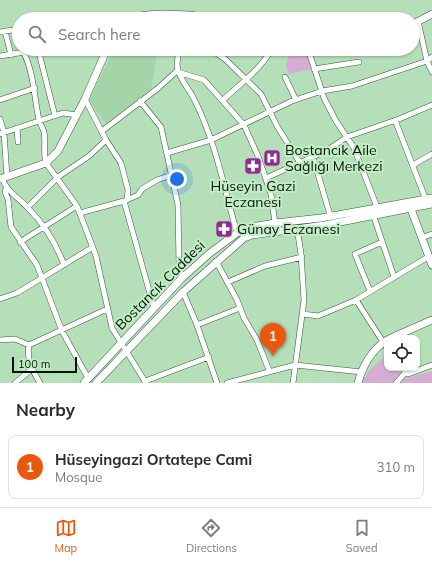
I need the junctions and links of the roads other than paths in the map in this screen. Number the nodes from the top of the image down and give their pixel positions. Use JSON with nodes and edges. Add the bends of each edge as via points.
{"nodes":[{"id":1,"x":432,"y":14,"type":"edge"},
{"id":2,"x":420,"y":20,"type":"edge"},
{"id":3,"x":3,"y":32,"type":"edge"},
{"id":4,"x":420,"y":38,"type":"edge"},
{"id":5,"x":11,"y":55,"type":"joint"},
{"id":6,"x":0,"y":56,"type":"edge"},
{"id":7,"x":26,"y":56,"type":"edge"},
{"id":8,"x":42,"y":56,"type":"edge"},
{"id":9,"x":104,"y":56,"type":"edge"},
{"id":10,"x":177,"y":56,"type":"edge"},
{"id":11,"x":220,"y":56,"type":"edge"},
{"id":12,"x":267,"y":56,"type":"edge"},
{"id":13,"x":310,"y":56,"type":"edge"},
{"id":14,"x":432,"y":57,"type":"edge"},
{"id":15,"x":427,"y":61,"type":"junction"},
{"id":16,"x":360,"y":62,"type":"dead end"},
{"id":17,"x":314,"y":68,"type":"junction"},
{"id":18,"x":177,"y":71,"type":"junction"},
{"id":19,"x":432,"y":72,"type":"edge"},
{"id":20,"x":285,"y":77,"type":"dead end"},
{"id":21,"x":246,"y":78,"type":"junction"},
{"id":22,"x":35,"y":88,"type":"junction"},
{"id":23,"x":322,"y":91,"type":"junction"},
{"id":24,"x":85,"y":99,"type":"junction"},
{"id":25,"x":0,"y":100,"type":"edge"},
{"id":26,"x":223,"y":100,"type":"junction"},
{"id":27,"x":296,"y":100,"type":"junction"},
{"id":28,"x":140,"y":101,"type":"junction"},
{"id":29,"x":432,"y":105,"type":"edge"},
{"id":30,"x":270,"y":112,"type":"junction"},
{"id":31,"x":77,"y":114,"type":"junction"},
{"id":32,"x":55,"y":116,"type":"junction"},
{"id":33,"x":0,"y":119,"type":"edge"},
{"id":34,"x":395,"y":120,"type":"junction"},
{"id":35,"x":39,"y":122,"type":"junction"},
{"id":36,"x":244,"y":125,"type":"junction"},
{"id":37,"x":17,"y":128,"type":"junction"},
{"id":38,"x":102,"y":131,"type":"junction"},
{"id":39,"x":2,"y":133,"type":"edge"},
{"id":40,"x":347,"y":137,"type":"junction"},
{"id":41,"x":106,"y":140,"type":"junction"},
{"id":42,"x":211,"y":140,"type":"junction"},
{"id":43,"x":18,"y":142,"type":"dead end"},
{"id":44,"x":168,"y":153,"type":"junction"},
{"id":45,"x":432,"y":154,"type":"edge"},
{"id":46,"x":314,"y":156,"type":"junction"},
{"id":47,"x":300,"y":162,"type":"junction"},
{"id":48,"x":46,"y":163,"type":"junction"},
{"id":49,"x":413,"y":165,"type":"junction"},
{"id":50,"x":172,"y":175,"type":"junction"},
{"id":51,"x":58,"y":177,"type":"junction"},
{"id":52,"x":3,"y":178,"type":"edge"},
{"id":53,"x":266,"y":178,"type":"junction"},
{"id":54,"x":6,"y":188,"type":"junction"},
{"id":55,"x":430,"y":200,"type":"edge"},
{"id":56,"x":126,"y":201,"type":"junction"},
{"id":57,"x":77,"y":206,"type":"junction"},
{"id":58,"x":28,"y":207,"type":"junction"},
{"id":59,"x":377,"y":207,"type":"junction"},
{"id":60,"x":411,"y":208,"type":"junction"},
{"id":61,"x":80,"y":213,"type":"junction"},
{"id":62,"x":373,"y":214,"type":"junction"},
{"id":63,"x":330,"y":216,"type":"junction"},
{"id":64,"x":275,"y":223,"type":"junction"},
{"id":65,"x":44,"y":227,"type":"junction"},
{"id":66,"x":298,"y":228,"type":"junction"},
{"id":67,"x":237,"y":233,"type":"junction"},
{"id":68,"x":432,"y":234,"type":"edge"},
{"id":69,"x":421,"y":238,"type":"junction"},
{"id":70,"x":20,"y":242,"type":"junction"},
{"id":71,"x":382,"y":242,"type":"junction"},
{"id":72,"x":93,"y":247,"type":"junction"},
{"id":73,"x":302,"y":257,"type":"junction"},
{"id":74,"x":428,"y":257,"type":"junction"},
{"id":75,"x":216,"y":261,"type":"junction"},
{"id":76,"x":64,"y":265,"type":"junction"},
{"id":77,"x":432,"y":265,"type":"edge"},
{"id":78,"x":394,"y":277,"type":"junction"},
{"id":79,"x":182,"y":278,"type":"junction"},
{"id":80,"x":41,"y":280,"type":"junction"},
{"id":81,"x":228,"y":282,"type":"junction"},
{"id":82,"x":370,"y":291,"type":"junction"},
{"id":83,"x":183,"y":292,"type":"junction"},
{"id":84,"x":0,"y":299,"type":"edge"},
{"id":85,"x":356,"y":300,"type":"junction"},
{"id":86,"x":154,"y":308,"type":"junction"},
{"id":87,"x":240,"y":308,"type":"junction"},
{"id":88,"x":107,"y":309,"type":"junction"},
{"id":89,"x":303,"y":314,"type":"junction"},
{"id":90,"x":432,"y":320,"type":"edge"},
{"id":91,"x":197,"y":325,"type":"junction"},
{"id":92,"x":62,"y":331,"type":"junction"},
{"id":93,"x":398,"y":335,"type":"edge"},
{"id":94,"x":0,"y":340,"type":"edge"},
{"id":95,"x":384,"y":341,"type":"edge"},
{"id":96,"x":121,"y":342,"type":"junction"},
{"id":97,"x":29,"y":345,"type":"junction"},
{"id":98,"x":384,"y":346,"type":"edge"},
{"id":99,"x":126,"y":350,"type":"junction"},
{"id":100,"x":209,"y":357,"type":"junction"},
{"id":101,"x":295,"y":365,"type":"junction"},
{"id":102,"x":432,"y":365,"type":"edge"},
{"id":103,"x":32,"y":369,"type":"junction"},
{"id":104,"x":269,"y":370,"type":"junction"},
{"id":105,"x":420,"y":370,"type":"edge"},
{"id":106,"x":403,"y":371,"type":"edge"},
{"id":107,"x":405,"y":371,"type":"edge"},
{"id":108,"x":416,"y":371,"type":"edge"},
{"id":109,"x":362,"y":372,"type":"junction"},
{"id":110,"x":86,"y":380,"type":"edge"},
{"id":111,"x":145,"y":382,"type":"edge"},
{"id":112,"x":15,"y":383,"type":"edge"},
{"id":113,"x":40,"y":383,"type":"edge"},
{"id":114,"x":96,"y":383,"type":"edge"},
{"id":115,"x":217,"y":383,"type":"edge"},
{"id":116,"x":227,"y":383,"type":"edge"},
{"id":117,"x":292,"y":383,"type":"edge"},
{"id":118,"x":358,"y":383,"type":"edge"},
{"id":119,"x":396,"y":383,"type":"edge"}],
"edges":[{"from":1,"to":2,"type":"main road"},
{"from":3,"to":5,"type":"street"},
{"from":4,"to":15,"type":"street"},
{"from":5,"to":6,"type":"street"},
{"from":7,"to":22,"type":"street"},
{"from":8,"to":32,"type":"street"},
{"from":9,"to":24,"type":"main road"},
{"from":10,"to":18,"type":"street"},
{"from":11,"to":21,"type":"street"},
{"from":12,"to":21,"type":"street","via":[[260,67]]},
{"from":13,"to":17,"type":"street"},
{"from":14,"to":15,"type":"street"},
{"from":15,"to":19,"type":"street"},
{"from":15,"to":23,"type":"street","via":[[352,86]]},
{"from":16,"to":17,"type":"street"},
{"from":17,"to":23,"type":"street"},
{"from":18,"to":26,"type":"street","via":[[204,80]]},
{"from":18,"to":28,"type":"street"},
{"from":18,"to":42,"type":"street","via":[[193,96]]},
{"from":20,"to":27,"type":"street"},
{"from":21,"to":26,"type":"street"},
{"from":21,"to":30,"type":"street","via":[[261,94]]},
{"from":22,"to":25,"type":"street"},
{"from":22,"to":35,"type":"street"},
{"from":23,"to":27,"type":"street"},
{"from":23,"to":40,"type":"street","via":[[336,121]]},
{"from":24,"to":31,"type":"main road"},
{"from":24,"to":38,"type":"street"},
{"from":26,"to":36,"type":"street"},
{"from":27,"to":30,"type":"street"},
{"from":28,"to":38,"type":"street"},
{"from":28,"to":44,"type":"street","via":[[161,127]]},
{"from":29,"to":34,"type":"street"},
{"from":30,"to":36,"type":"street"},
{"from":30,"to":47,"type":"street"},
{"from":31,"to":32,"type":"street","via":[[63,113]]},
{"from":31,"to":48,"type":"main road","via":[[58,151]]},
{"from":32,"to":35,"type":"street"},
{"from":33,"to":39,"type":"street"},
{"from":34,"to":40,"type":"street"},
{"from":34,"to":49,"type":"street"},
{"from":35,"to":37,"type":"street"},
{"from":35,"to":48,"type":"street","via":[[44,132],[43,154]]},
{"from":36,"to":42,"type":"street"},
{"from":36,"to":53,"type":"street"},
{"from":37,"to":39,"type":"street"},
{"from":37,"to":43,"type":"street"},
{"from":38,"to":41,"type":"street"},
{"from":39,"to":52,"type":"street"},
{"from":40,"to":46,"type":"street"},
{"from":40,"to":59,"type":"street","via":[[357,154]]},
{"from":41,"to":51,"type":"street","via":[[89,156]]},
{"from":41,"to":56,"type":"street","via":[[121,163],[128,186]]},
{"from":42,"to":44,"type":"street"},
{"from":42,"to":67,"type":"street","via":[[228,192]]},
{"from":44,"to":50,"type":"street"},
{"from":45,"to":49,"type":"street"},
{"from":46,"to":47,"type":"street"},
{"from":46,"to":63,"type":"street"},
{"from":47,"to":53,"type":"street"},
{"from":48,"to":51,"type":"street"},
{"from":48,"to":52,"type":"main road"},
{"from":49,"to":55,"type":"street"},
{"from":50,"to":56,"type":"street","via":[[157,180]]},
{"from":50,"to":79,"type":"street","via":[[178,205],[179,264]]},
{"from":51,"to":57,"type":"street"},
{"from":51,"to":58,"type":"street"},
{"from":52,"to":54,"type":"street"},
{"from":53,"to":64,"type":"street"},
{"from":54,"to":58,"type":"street"},
{"from":54,"to":70,"type":"street","via":[[11,227]]},
{"from":55,"to":59,"type":"main road","name":"Bostancık Caddesi"},
{"from":55,"to":60,"type":"main road","name":"Bostancık Caddesi"},
{"from":56,"to":61,"type":"street"},
{"from":56,"to":86,"type":"street"},
{"from":57,"to":61,"type":"street"},
{"from":57,"to":65,"type":"street"},
{"from":58,"to":65,"type":"street"},
{"from":59,"to":63,"type":"main road","name":"Bostancık Caddesi"},
{"from":60,"to":62,"type":"main road","name":"Bostancık Caddesi"},
{"from":60,"to":69,"type":"main road"},
{"from":61,"to":72,"type":"street"},
{"from":62,"to":66,"type":"main road","name":"Bostancık Caddesi","via":[[325,225]]},
{"from":62,"to":71,"type":"street"},
{"from":63,"to":64,"type":"main road","name":"Bostancık Caddesi"},
{"from":64,"to":67,"type":"main road","name":"Bostancık Caddesi"},
{"from":65,"to":70,"type":"street"},
{"from":65,"to":76,"type":"street","via":[[58,249]]},
{"from":66,"to":73,"type":"street"},
{"from":66,"to":75,"type":"main road","name":"Bostancık Caddesi","via":[[244,238]]},
{"from":67,"to":79,"type":"main road","name":"Bostancık Caddesi"},
{"from":68,"to":69,"type":"street"},
{"from":69,"to":74,"type":"main road"},
{"from":70,"to":80,"type":"street","via":[[37,265]]},
{"from":71,"to":78,"type":"street"},
{"from":71,"to":82,"type":"street","via":[[355,254]]},
{"from":72,"to":76,"type":"street"},
{"from":72,"to":88,"type":"street"},
{"from":73,"to":81,"type":"street","via":[[265,266]]},
{"from":73,"to":89,"type":"street"},
{"from":74,"to":77,"type":"main road"},
{"from":74,"to":78,"type":"street"},
{"from":75,"to":81,"type":"street"},
{"from":75,"to":83,"type":"main road","name":"Bostancık Caddesi"},
{"from":76,"to":80,"type":"street"},
{"from":78,"to":82,"type":"street"},
{"from":79,"to":86,"type":"main road","name":"Bostancık Caddesi"},
{"from":80,"to":84,"type":"street"},
{"from":80,"to":92,"type":"street"},
{"from":81,"to":87,"type":"street"},
{"from":82,"to":85,"type":"street"},
{"from":83,"to":91,"type":"street"},
{"from":83,"to":99,"type":"main road","name":"Bostancık Caddesi"},
{"from":85,"to":89,"type":"street","via":[[318,316]]},
{"from":85,"to":95,"type":"street"},
{"from":86,"to":96,"type":"main road","name":"Bostancık Caddesi"},
{"from":87,"to":91,"type":"street"},
{"from":87,"to":104,"type":"street"},
{"from":88,"to":92,"type":"street"},
{"from":88,"to":96,"type":"street","via":[[112,328]]},
{"from":89,"to":101,"type":"street"},
{"from":90,"to":93,"type":"main road"},
{"from":91,"to":100,"type":"street"},
{"from":92,"to":97,"type":"street"},
{"from":92,"to":110,"type":"street"},
{"from":94,"to":97,"type":"street","via":[[15,340]]},
{"from":96,"to":99,"type":"street"},
{"from":96,"to":110,"type":"main road","name":"Bostancık Caddesi"},
{"from":97,"to":103,"type":"street","via":[[28,354]]},
{"from":98,"to":109,"type":"main road","via":[[367,361]]},
{"from":99,"to":111,"type":"street"},
{"from":99,"to":114,"type":"main road","name":"Bostancık Caddesi"},
{"from":100,"to":111,"type":"street"},
{"from":100,"to":115,"type":"street"},
{"from":101,"to":104,"type":"street"},
{"from":101,"to":109,"type":"street"},
{"from":101,"to":117,"type":"street"},
{"from":102,"to":105,"type":"street"},
{"from":103,"to":112,"type":"street"},
{"from":103,"to":113,"type":"street"},
{"from":104,"to":116,"type":"street"},
{"from":106,"to":119,"type":"street"},
{"from":107,"to":108,"type":"street","via":[[408,374]]},
{"from":109,"to":118,"type":"main road"}]}
